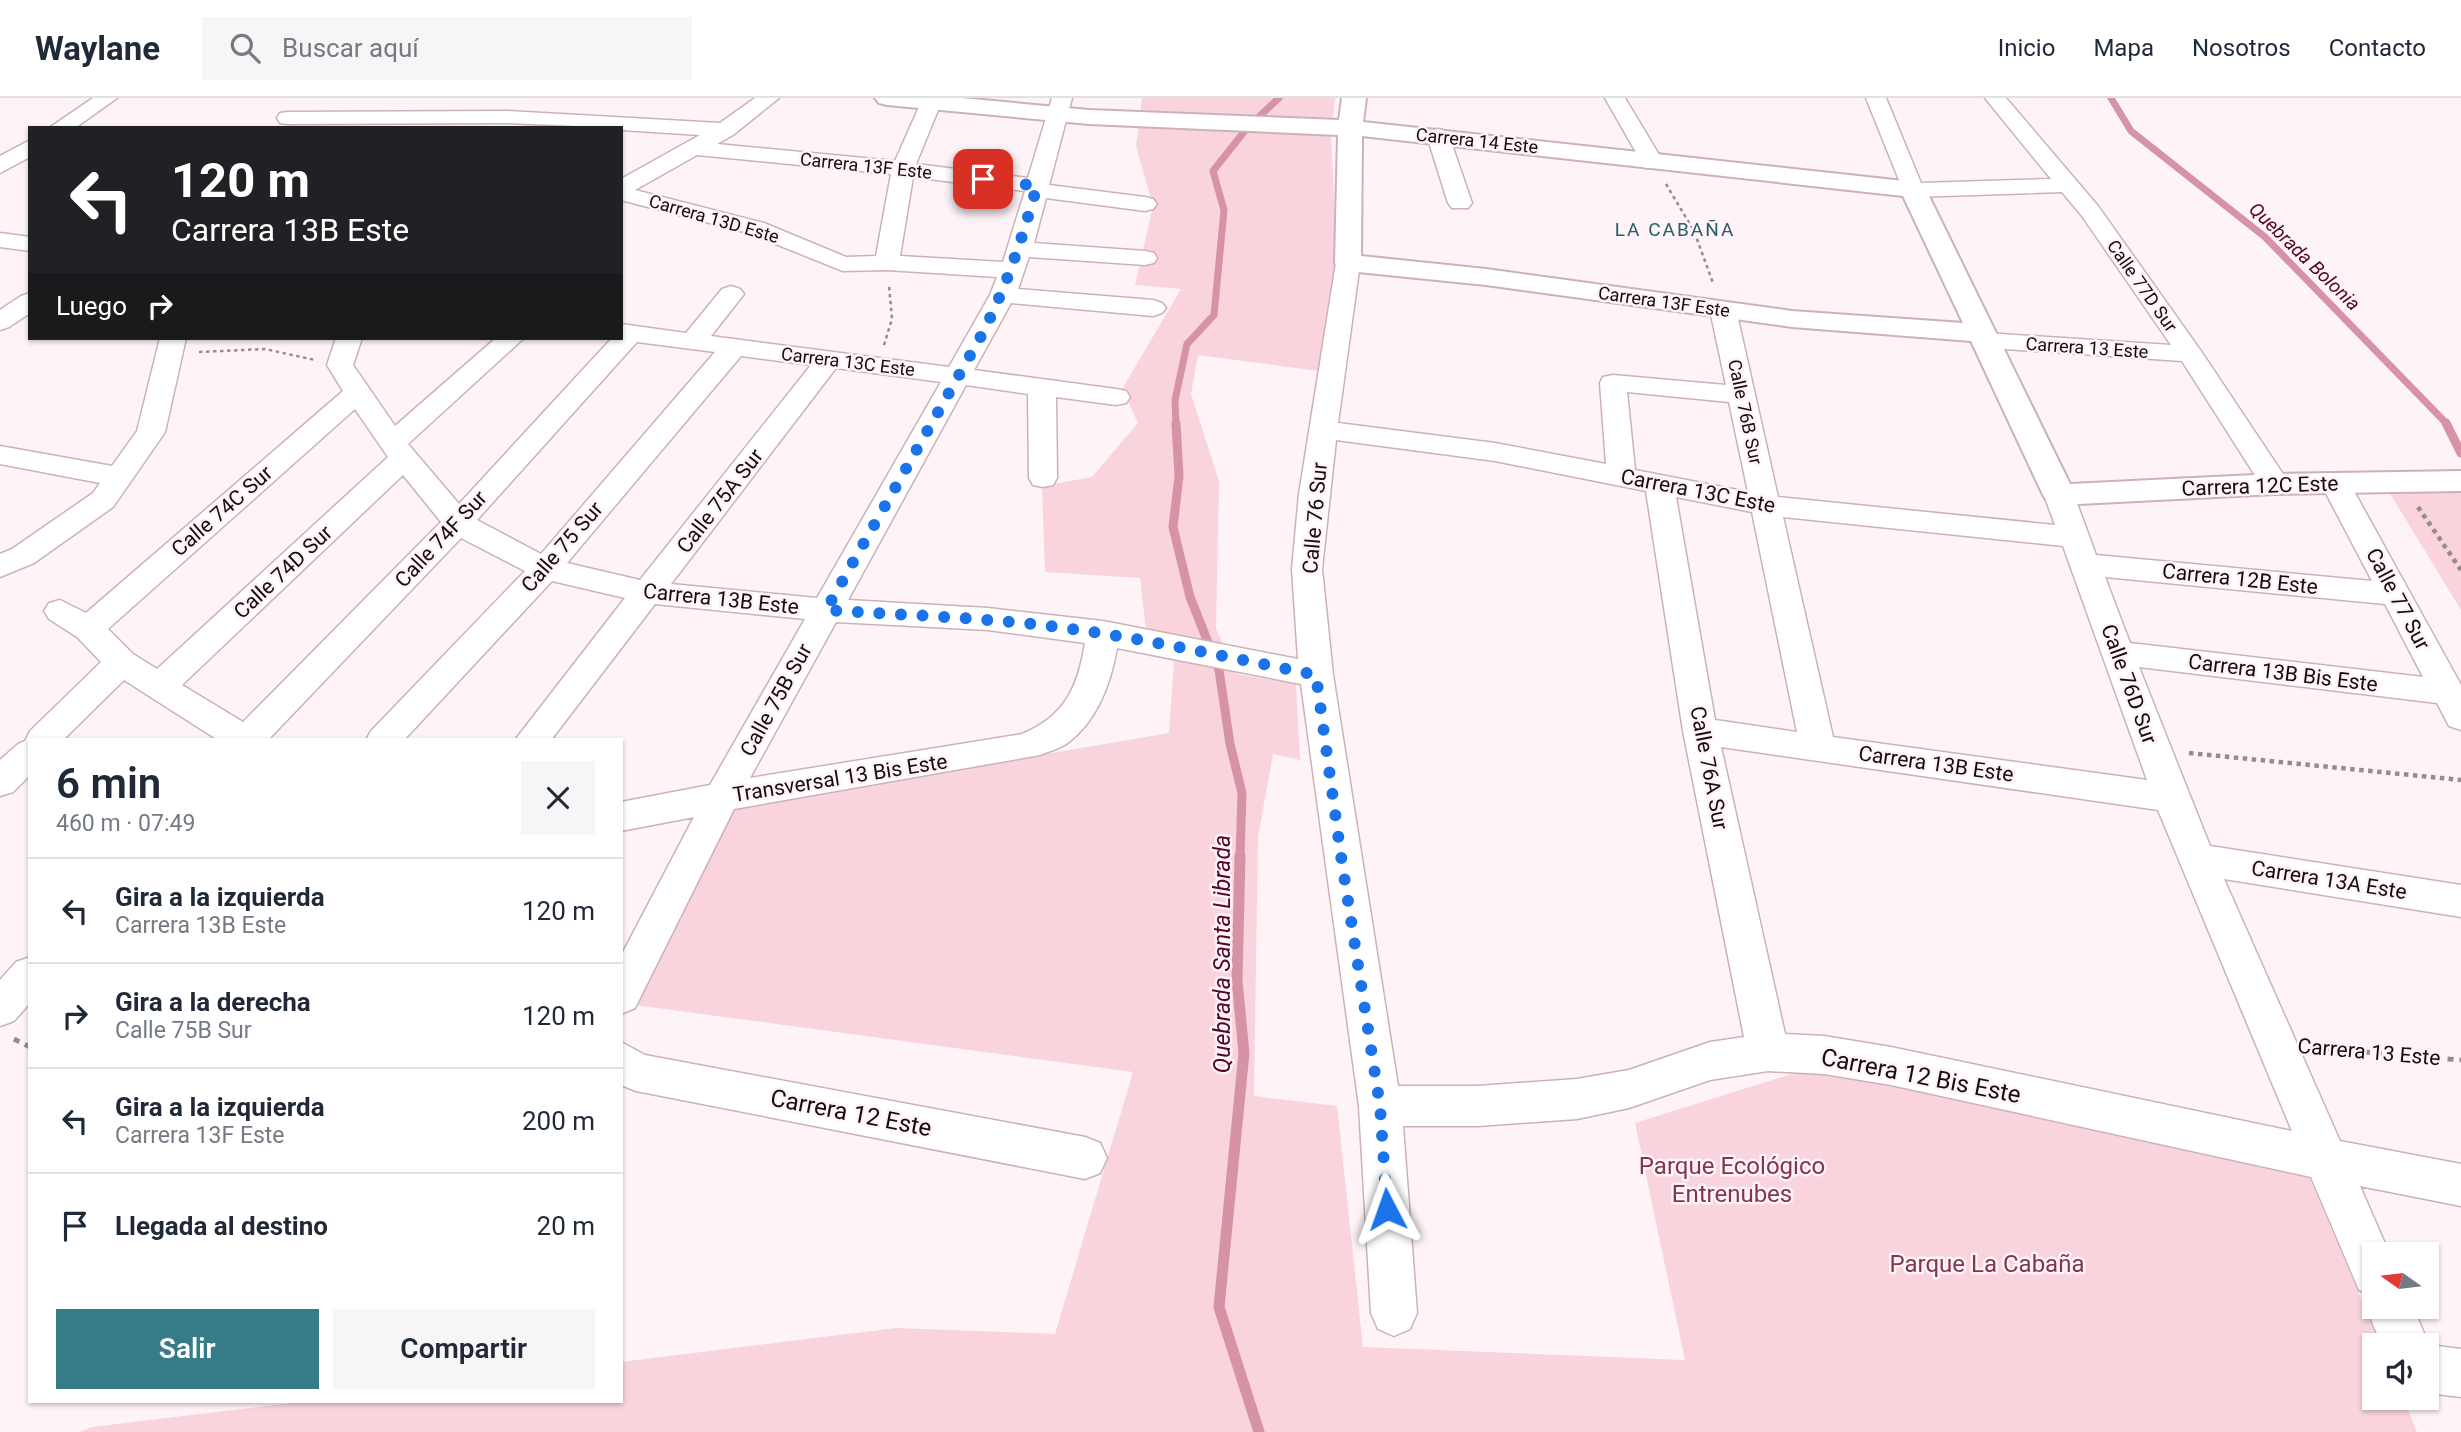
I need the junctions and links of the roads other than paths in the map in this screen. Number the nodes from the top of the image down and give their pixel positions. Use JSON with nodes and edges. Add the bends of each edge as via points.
{"nodes":[{"id":1,"x":107,"y":98,"type":"edge"},
{"id":2,"x":314,"y":98,"type":"edge"},
{"id":3,"x":528,"y":98,"type":"edge"},
{"id":4,"x":769,"y":98,"type":"edge"},
{"id":5,"x":887,"y":98,"type":"edge"},
{"id":6,"x":1354,"y":98,"type":"edge"},
{"id":7,"x":1615,"y":98,"type":"edge"},
{"id":8,"x":1876,"y":98,"type":"edge"},
{"id":9,"x":1995,"y":98,"type":"edge"},
{"id":10,"x":932,"y":100,"type":"edge"},
{"id":11,"x":1059,"y":106,"type":"edge"},
{"id":12,"x":504,"y":122,"type":"edge"},
{"id":13,"x":282,"y":123,"type":"edge"},
{"id":14,"x":410,"y":123,"type":"edge"},
{"id":15,"x":63,"y":126,"type":"edge"},
{"id":16,"x":614,"y":126,"type":"edge"},
{"id":17,"x":623,"y":126,"type":"edge"},
{"id":18,"x":1350,"y":128,"type":"junction"},
{"id":19,"x":725,"y":130,"type":"junction"},
{"id":20,"x":1438,"y":136,"type":"junction"},
{"id":21,"x":23,"y":141,"type":"edge"},
{"id":22,"x":694,"y":148,"type":"junction"},
{"id":23,"x":1653,"y":163,"type":"junction"},
{"id":24,"x":0,"y":166,"type":"edge"},
{"id":25,"x":903,"y":169,"type":"junction"},
{"id":26,"x":2067,"y":185,"type":"junction"},
{"id":27,"x":1036,"y":188,"type":"junction"},
{"id":28,"x":623,"y":190,"type":"edge"},
{"id":29,"x":1913,"y":190,"type":"junction"},
{"id":30,"x":623,"y":192,"type":"edge"},
{"id":31,"x":1145,"y":204,"type":"dead end"},
{"id":32,"x":1460,"y":204,"type":"dead end"},
{"id":33,"x":0,"y":240,"type":"edge"},
{"id":34,"x":28,"y":244,"type":"edge"},
{"id":35,"x":1145,"y":258,"type":"dead end"},
{"id":36,"x":887,"y":263,"type":"junction"},
{"id":37,"x":1348,"y":263,"type":"junction"},
{"id":38,"x":1012,"y":271,"type":"junction"},
{"id":39,"x":731,"y":294,"type":"dead end"},
{"id":40,"x":28,"y":302,"type":"edge"},
{"id":41,"x":1153,"y":308,"type":"dead end"},
{"id":42,"x":1723,"y":310,"type":"junction"},
{"id":43,"x":0,"y":322,"type":"edge"},
{"id":44,"x":626,"y":333,"type":"edge"},
{"id":45,"x":1983,"y":337,"type":"junction"},
{"id":46,"x":509,"y":340,"type":"edge"},
{"id":47,"x":620,"y":340,"type":"edge"},
{"id":48,"x":692,"y":342,"type":"junction"},
{"id":49,"x":170,"y":345,"type":"edge"},
{"id":50,"x":734,"y":347,"type":"junction"},
{"id":51,"x":344,"y":351,"type":"edge"},
{"id":52,"x":2190,"y":354,"type":"junction"},
{"id":53,"x":829,"y":359,"type":"junction"},
{"id":54,"x":957,"y":376,"type":"junction"},
{"id":55,"x":1042,"y":387,"type":"junction"},
{"id":56,"x":357,"y":393,"type":"junction"},
{"id":57,"x":1742,"y":395,"type":"junction"},
{"id":58,"x":1116,"y":397,"type":"dead end"},
{"id":59,"x":1324,"y":430,"type":"junction"},
{"id":60,"x":398,"y":450,"type":"junction"},
{"id":61,"x":0,"y":456,"type":"edge"},
{"id":62,"x":1621,"y":476,"type":"junction"},
{"id":63,"x":120,"y":477,"type":"junction"},
{"id":64,"x":1043,"y":478,"type":"dead end"},
{"id":65,"x":2461,"y":481,"type":"edge"},
{"id":66,"x":2334,"y":482,"type":"junction"},
{"id":67,"x":1659,"y":483,"type":"junction"},
{"id":68,"x":2275,"y":484,"type":"junction"},
{"id":69,"x":2059,"y":495,"type":"junction"},
{"id":70,"x":1765,"y":505,"type":"junction"},
{"id":71,"x":458,"y":523,"type":"junction"},
{"id":72,"x":2079,"y":550,"type":"junction"},
{"id":73,"x":0,"y":566,"type":"edge"},
{"id":74,"x":545,"y":569,"type":"junction"},
{"id":75,"x":650,"y":593,"type":"junction"},
{"id":76,"x":2395,"y":594,"type":"junction"},
{"id":77,"x":826,"y":610,"type":"junction"},
{"id":78,"x":60,"y":611,"type":"dead end"},
{"id":79,"x":88,"y":629,"type":"junction"},
{"id":80,"x":1103,"y":633,"type":"junction"},
{"id":81,"x":2117,"y":653,"type":"junction"},
{"id":82,"x":121,"y":662,"type":"junction"},
{"id":83,"x":1316,"y":675,"type":"junction"},
{"id":84,"x":161,"y":685,"type":"junction"},
{"id":85,"x":2454,"y":704,"type":"edge"},
{"id":86,"x":1700,"y":731,"type":"junction"},
{"id":87,"x":44,"y":738,"type":"edge"},
{"id":88,"x":243,"y":738,"type":"edge"},
{"id":89,"x":248,"y":738,"type":"edge"},
{"id":90,"x":385,"y":738,"type":"edge"},
{"id":91,"x":534,"y":738,"type":"edge"},
{"id":92,"x":1818,"y":748,"type":"junction"},
{"id":93,"x":28,"y":755,"type":"edge"},
{"id":94,"x":0,"y":782,"type":"edge"},
{"id":95,"x":722,"y":797,"type":"junction"},
{"id":96,"x":2171,"y":798,"type":"junction"},
{"id":97,"x":623,"y":817,"type":"edge"},
{"id":98,"x":2196,"y":859,"type":"junction"},
{"id":99,"x":2461,"y":901,"type":"edge"},
{"id":100,"x":28,"y":976,"type":"edge"},
{"id":101,"x":623,"y":992,"type":"edge"},
{"id":102,"x":0,"y":1008,"type":"edge"},
{"id":103,"x":1768,"y":1052,"type":"junction"},
{"id":104,"x":623,"y":1062,"type":"edge"},
{"id":105,"x":1380,"y":1106,"type":"junction"},
{"id":106,"x":1085,"y":1158,"type":"dead end"},
{"id":107,"x":2326,"y":1159,"type":"junction"},
{"id":108,"x":2461,"y":1185,"type":"edge"},
{"id":109,"x":2362,"y":1243,"type":"edge"},
{"id":110,"x":1394,"y":1313,"type":"dead end"},
{"id":111,"x":2439,"y":1370,"type":"edge"},
{"id":112,"x":2461,"y":1373,"type":"edge"}],
"edges":[{"from":1,"to":15,"type":"street"},
{"from":2,"to":13,"type":"street"},
{"from":3,"to":12,"type":"street"},
{"from":4,"to":19,"type":"street"},
{"from":5,"to":10,"type":"street","name":"Carrera 14 Este"},
{"from":6,"to":18,"type":"street","name":"Calle 76 Sur"},
{"from":7,"to":23,"type":"street"},
{"from":8,"to":29,"type":"street","name":"Calle 76D Sur"},
{"from":9,"to":26,"type":"street","name":"Calle 77D Sur"},
{"from":10,"to":11,"type":"street","name":"Carrera 14 Este"},
{"from":10,"to":25,"type":"street"},
{"from":11,"to":18,"type":"street","name":"Carrera 14 Este"},
{"from":11,"to":27,"type":"street","name":"Calle 75B Sur"},
{"from":12,"to":14,"type":"street"},
{"from":12,"to":16,"type":"street"},
{"from":13,"to":14,"type":"street"},
{"from":17,"to":19,"type":"street"},
{"from":18,"to":20,"type":"street","name":"Carrera 14 Este"},
{"from":18,"to":37,"type":"street","name":"Calle 76 Sur"},
{"from":19,"to":22,"type":"street"},
{"from":20,"to":23,"type":"street","name":"Carrera 14 Este"},
{"from":20,"to":32,"type":"street"},
{"from":21,"to":24,"type":"street"},
{"from":22,"to":25,"type":"street","name":"Carrera 13F Este"},
{"from":22,"to":28,"type":"street"},
{"from":23,"to":29,"type":"street","name":"Carrera 14 Este"},
{"from":25,"to":27,"type":"street","name":"Carrera 13F Este"},
{"from":25,"to":36,"type":"street"},
{"from":26,"to":29,"type":"street","name":"Carrera 14 Este"},
{"from":26,"to":52,"type":"street","name":"Calle 77D Sur"},
{"from":27,"to":31,"type":"street","name":"Carrera 13F Este"},
{"from":27,"to":38,"type":"street","name":"Calle 75B Sur"},
{"from":29,"to":45,"type":"street","name":"Calle 76D Sur"},
{"from":30,"to":36,"type":"street","name":"Carrera 13D Este","via":[[756,228],[843,264]]},
{"from":33,"to":34,"type":"street"},
{"from":35,"to":38,"type":"street"},
{"from":36,"to":38,"type":"street","name":"Carrera 13D Este"},
{"from":37,"to":42,"type":"street","name":"Carrera 13F Este"},
{"from":37,"to":59,"type":"street","name":"Calle 76 Sur"},
{"from":38,"to":41,"type":"street"},
{"from":38,"to":54,"type":"street","name":"Calle 75B Sur"},
{"from":39,"to":48,"type":"street"},
{"from":40,"to":43,"type":"street"},
{"from":42,"to":45,"type":"street","name":"Carrera 13F Este"},
{"from":42,"to":57,"type":"street","name":"Calle 76B Sur"},
{"from":44,"to":48,"type":"street","name":"Carrera 13C Este"},
{"from":45,"to":52,"type":"street","name":"Carrera 13 Este"},
{"from":45,"to":69,"type":"street","name":"Calle 76D Sur"},
{"from":46,"to":60,"type":"street"},
{"from":47,"to":71,"type":"street","name":"Calle 74F Sur"},
{"from":48,"to":50,"type":"street","name":"Carrera 13C Este"},
{"from":49,"to":63,"type":"street","via":[[150,432]]},
{"from":50,"to":53,"type":"street","name":"Carrera 13C Este"},
{"from":50,"to":74,"type":"street","name":"Calle 75 Sur"},
{"from":51,"to":56,"type":"street","name":"Carrera 13B Este"},
{"from":52,"to":68,"type":"street","name":"Calle 77D Sur"},
{"from":53,"to":54,"type":"street","name":"Carrera 13C Este"},
{"from":53,"to":75,"type":"street","name":"Calle 75A Sur"},
{"from":54,"to":55,"type":"street","name":"Carrera 13C Este"},
{"from":54,"to":77,"type":"street","name":"Calle 75B Sur"},
{"from":55,"to":58,"type":"street","name":"Carrera 13C Este"},
{"from":55,"to":64,"type":"street"},
{"from":56,"to":60,"type":"street","name":"Carrera 13B Este"},
{"from":56,"to":79,"type":"street","name":"Calle 74C Sur"},
{"from":57,"to":62,"type":"street","via":[[1613,383]]},
{"from":57,"to":70,"type":"street","name":"Calle 76B Sur"},
{"from":59,"to":62,"type":"street","name":"Carrera 13C Este","via":[[1494,452]]},
{"from":59,"to":83,"type":"street","name":"Calle 76 Sur","via":[[1307,569]]},
{"from":60,"to":71,"type":"street","name":"Carrera 13B Este"},
{"from":60,"to":84,"type":"street","name":"Calle 74D Sur"},
{"from":61,"to":63,"type":"street"},
{"from":62,"to":67,"type":"street","name":"Carrera 13C Este"},
{"from":63,"to":73,"type":"street","via":[[103,500],[23,556]]},
{"from":65,"to":66,"type":"street","name":"Carrera 12C Este"},
{"from":66,"to":68,"type":"street","name":"Carrera 12C Este"},
{"from":66,"to":76,"type":"street","name":"Calle 77 Sur"},
{"from":67,"to":70,"type":"street","name":"Carrera 13C Este"},
{"from":67,"to":86,"type":"street","name":"Calle 76A Sur"},
{"from":68,"to":69,"type":"street","name":"Carrera 12C Este"},
{"from":69,"to":72,"type":"street","name":"Calle 76D Sur"},
{"from":70,"to":72,"type":"street","name":"Carrera 13C Este"},
{"from":70,"to":92,"type":"street","name":"Calle 76B Sur"},
{"from":71,"to":74,"type":"street","name":"Carrera 13B Este"},
{"from":71,"to":89,"type":"street","name":"Calle 74F Sur"},
{"from":72,"to":76,"type":"street","name":"Carrera 12B Este"},
{"from":72,"to":81,"type":"street","name":"Calle 76D Sur"},
{"from":74,"to":75,"type":"street","name":"Carrera 13B Este"},
{"from":74,"to":90,"type":"street","name":"Calle 75 Sur"},
{"from":75,"to":77,"type":"street","name":"Carrera 13B Este"},
{"from":75,"to":91,"type":"street","name":"Calle 75A Sur"},
{"from":76,"to":85,"type":"street","name":"Calle 77 Sur"},
{"from":77,"to":80,"type":"street","name":"Carrera 13B Este","via":[[988,619]]},
{"from":77,"to":95,"type":"street","name":"Calle 75B Sur"},
{"from":78,"to":79,"type":"street"},
{"from":79,"to":82,"type":"street"},
{"from":80,"to":83,"type":"street","name":"Carrera 13B Este"},
{"from":80,"to":95,"type":"street","name":"Transversal 13 Bis Este","via":[[1094,679],[1081,708],[1058,732],[1028,746]]},
{"from":81,"to":85,"type":"street","name":"Carrera 13B Bis Este"},
{"from":81,"to":96,"type":"street","name":"Calle 76D Sur"},
{"from":82,"to":84,"type":"street"},
{"from":82,"to":87,"type":"street"},
{"from":83,"to":105,"type":"street","name":"Calle 76 Sur"},
{"from":84,"to":88,"type":"street"},
{"from":86,"to":92,"type":"street","name":"Carrera 13B Este"},
{"from":86,"to":103,"type":"street","name":"Calle 76A Sur"},
{"from":92,"to":96,"type":"street","name":"Carrera 13B Este"},
{"from":93,"to":94,"type":"street"},
{"from":95,"to":97,"type":"street","name":"Transversal 13 Bis Este"},
{"from":95,"to":101,"type":"street","name":"Calle 75B Sur"},
{"from":96,"to":98,"type":"street","name":"Calle 76D Sur"},
{"from":98,"to":99,"type":"street","name":"Carrera 13A Este"},
{"from":98,"to":107,"type":"street","name":"Calle 76D Sur"},
{"from":100,"to":102,"type":"street"},
{"from":103,"to":105,"type":"street","name":"Carrera 12 Bis Este","via":[[1710,1061],[1629,1089],[1577,1099]]},
{"from":103,"to":107,"type":"street","name":"Carrera 12 Bis Este","via":[[1891,1066]]},
{"from":104,"to":106,"type":"street","name":"Carrera 12 Este","via":[[636,1072]]},
{"from":105,"to":110,"type":"street","name":"Calle 76 Sur"},
{"from":107,"to":108,"type":"street","name":"Carrera 12 Bis Este"},
{"from":107,"to":109,"type":"street","name":"Calle 76D Sur"},
{"from":111,"to":112,"type":"street"}]}
